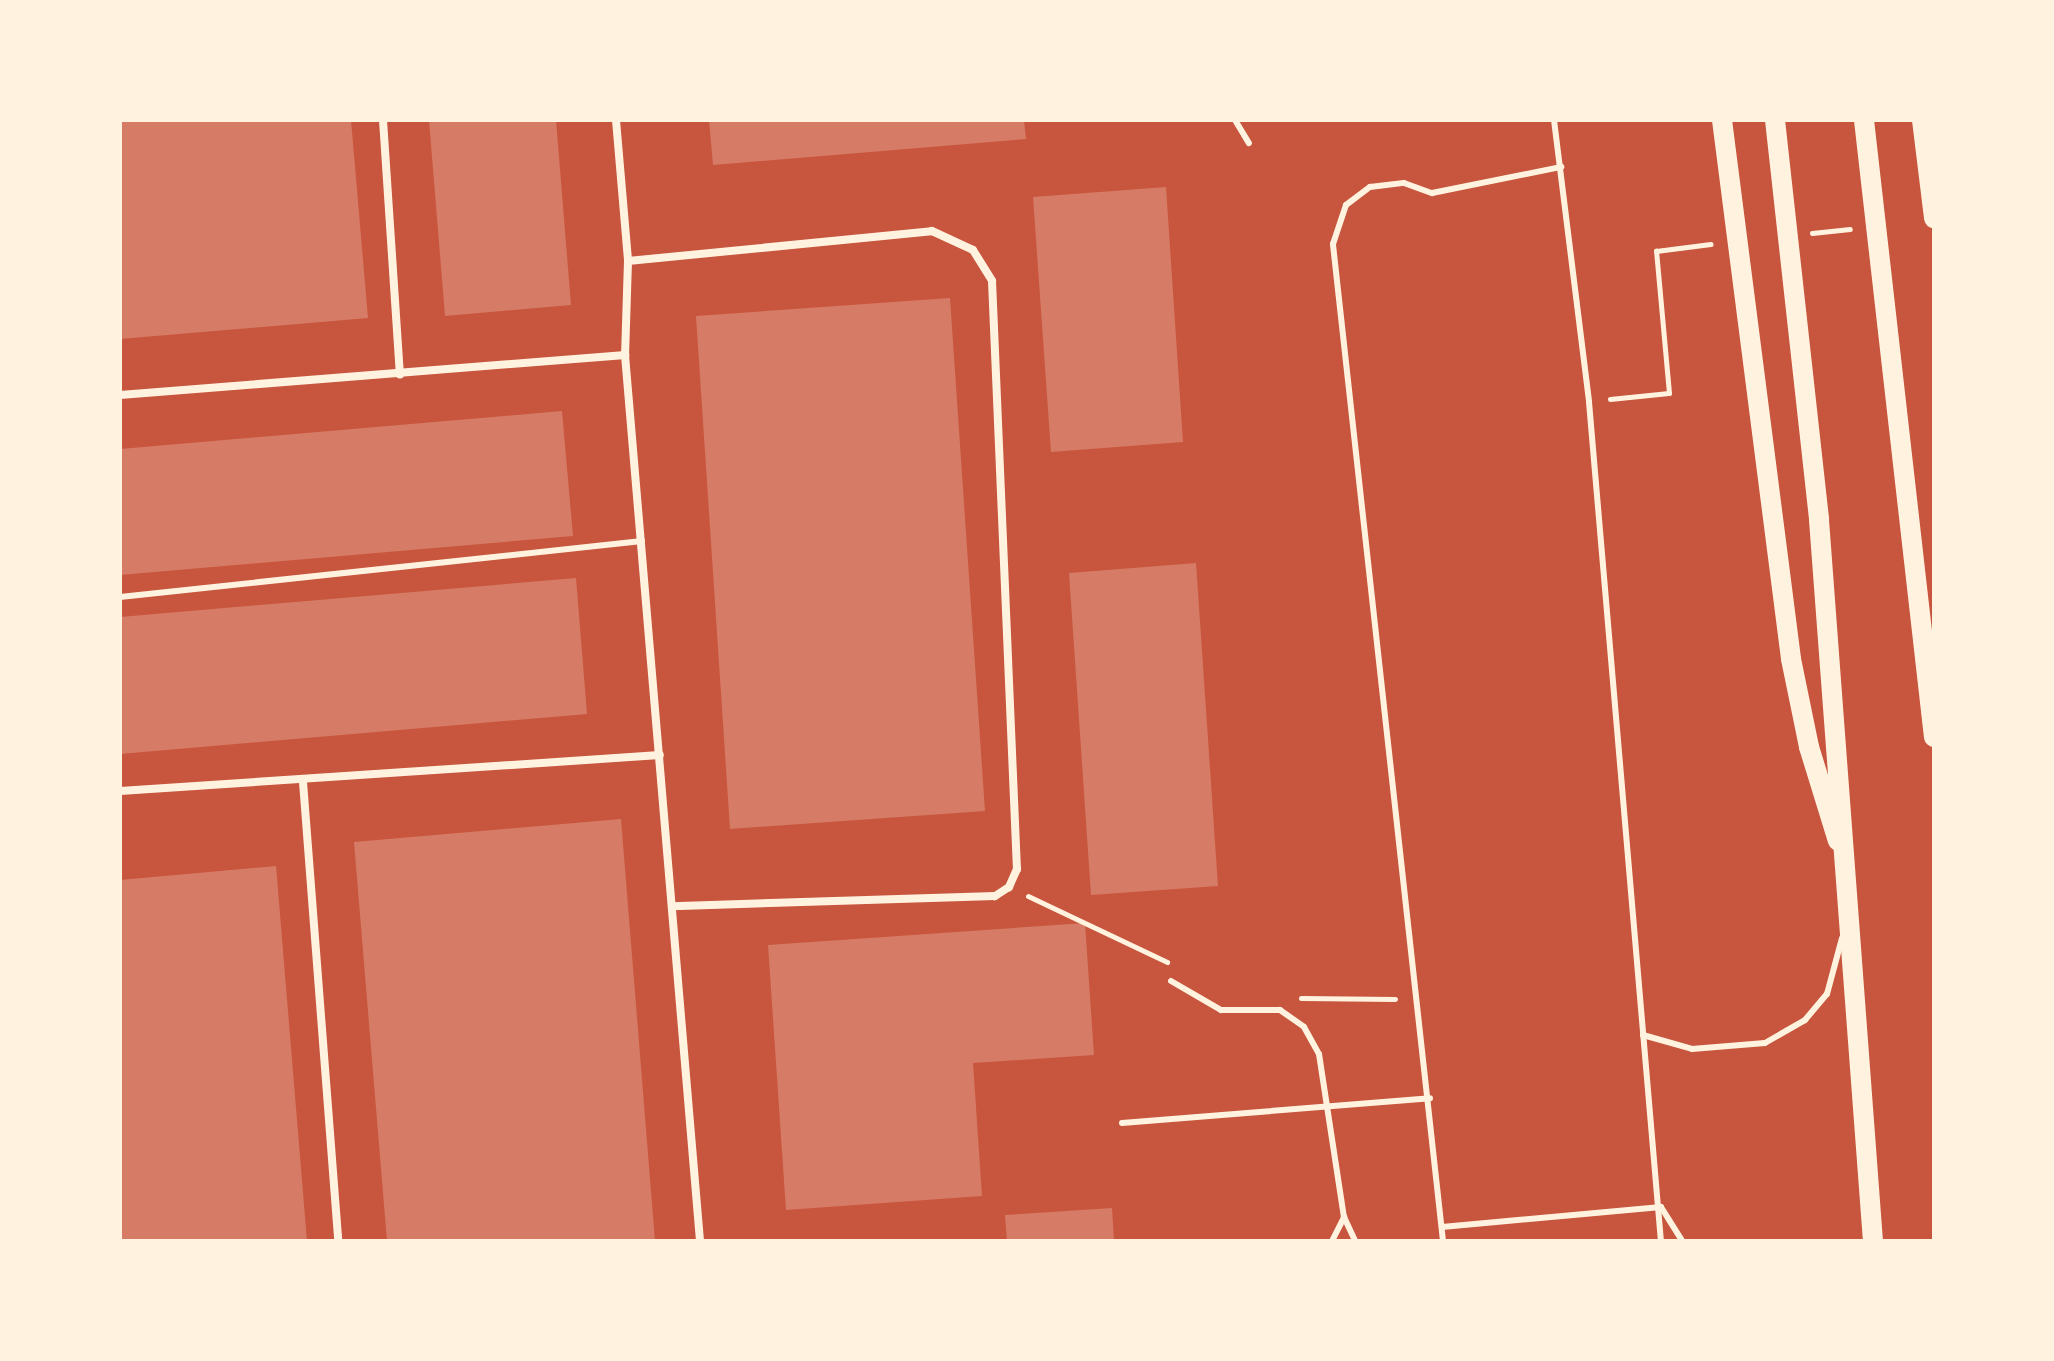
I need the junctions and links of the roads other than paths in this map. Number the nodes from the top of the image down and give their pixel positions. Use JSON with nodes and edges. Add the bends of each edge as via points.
{"nodes":[{"id":1,"x":383,"y":120,"type":"edge"},
{"id":2,"x":616,"y":120,"type":"edge"},
{"id":3,"x":1235,"y":120,"type":"edge"},
{"id":4,"x":1554,"y":120,"type":"edge"},
{"id":5,"x":1722,"y":120,"type":"edge"},
{"id":6,"x":1775,"y":120,"type":"edge"},
{"id":7,"x":1864,"y":120,"type":"edge"},
{"id":8,"x":1922,"y":120,"type":"edge"},
{"id":9,"x":1249,"y":143,"type":"dead end"},
{"id":10,"x":1561,"y":167,"type":"junction"},
{"id":11,"x":1934,"y":218,"type":"edge"},
{"id":12,"x":628,"y":261,"type":"junction"},
{"id":13,"x":625,"y":355,"type":"junction"},
{"id":14,"x":400,"y":374,"type":"junction"},
{"id":15,"x":120,"y":395,"type":"edge"},
{"id":16,"x":642,"y":541,"type":"junction"},
{"id":17,"x":120,"y":597,"type":"edge"},
{"id":18,"x":1934,"y":737,"type":"edge"},
{"id":19,"x":660,"y":755,"type":"junction"},
{"id":20,"x":303,"y":782,"type":"junction"},
{"id":21,"x":120,"y":791,"type":"edge"},
{"id":22,"x":1848,"y":870,"type":"junction"},
{"id":23,"x":1851,"y":903,"type":"junction"},
{"id":24,"x":672,"y":906,"type":"junction"},
{"id":25,"x":1171,"y":981,"type":"dead end"},
{"id":26,"x":1643,"y":1035,"type":"junction"},
{"id":27,"x":1430,"y":1098,"type":"junction"},
{"id":28,"x":1329,"y":1106,"type":"junction"},
{"id":29,"x":1122,"y":1123,"type":"dead end"},
{"id":30,"x":1661,"y":1207,"type":"junction"},
{"id":31,"x":1344,"y":1217,"type":"junction"},
{"id":32,"x":1442,"y":1227,"type":"junction"},
{"id":33,"x":338,"y":1241,"type":"edge"},
{"id":34,"x":700,"y":1241,"type":"edge"},
{"id":35,"x":1332,"y":1241,"type":"edge"},
{"id":36,"x":1355,"y":1241,"type":"edge"},
{"id":37,"x":1443,"y":1241,"type":"edge"},
{"id":38,"x":1661,"y":1241,"type":"edge"},
{"id":39,"x":1682,"y":1241,"type":"edge"},
{"id":40,"x":1873,"y":1241,"type":"edge"}],
"edges":[{"from":1,"to":14,"type":"street"},
{"from":2,"to":12,"type":"street"},
{"from":3,"to":9,"type":"lane"},
{"from":4,"to":10,"type":"lane"},
{"from":5,"to":22,"type":"main road","via":[[1791,659],[1809,747]]},
{"from":6,"to":22,"type":"main road","via":[[1819,520]]},
{"from":7,"to":18,"type":"main road"},
{"from":8,"to":11,"type":"main road"},
{"from":10,"to":26,"type":"lane","via":[[1589,402]]},
{"from":10,"to":27,"type":"lane","via":[[1432,193],[1404,183],[1379,185],[1357,195],[1336,224],[1333,244]]},
{"from":12,"to":13,"type":"street"},
{"from":12,"to":24,"type":"street","via":[[932,231],[973,250],[992,281],[1017,869],[1009,887],[995,896]]},
{"from":13,"to":14,"type":"street"},
{"from":13,"to":16,"type":"street"},
{"from":14,"to":15,"type":"street"},
{"from":16,"to":17,"type":"lane"},
{"from":16,"to":19,"type":"street"},
{"from":19,"to":20,"type":"street"},
{"from":19,"to":24,"type":"street"},
{"from":20,"to":21,"type":"street"},
{"from":20,"to":33,"type":"street"},
{"from":22,"to":23,"type":"main road"},
{"from":23,"to":26,"type":"lane","via":[[1827,994],[1805,1020],[1765,1043],[1730,1048],[1692,1049]]},
{"from":23,"to":40,"type":"main road"},
{"from":24,"to":34,"type":"street"},
{"from":25,"to":28,"type":"lane","via":[[1221,1010],[1280,1010],[1304,1027],[1319,1054]]},
{"from":26,"to":30,"type":"lane"},
{"from":27,"to":28,"type":"lane"},
{"from":27,"to":32,"type":"lane"},
{"from":28,"to":29,"type":"lane"},
{"from":28,"to":31,"type":"lane"},
{"from":30,"to":32,"type":"lane"},
{"from":30,"to":38,"type":"lane"},
{"from":30,"to":39,"type":"lane"},
{"from":31,"to":35,"type":"lane"},
{"from":31,"to":36,"type":"lane"},
{"from":32,"to":37,"type":"lane"}]}
